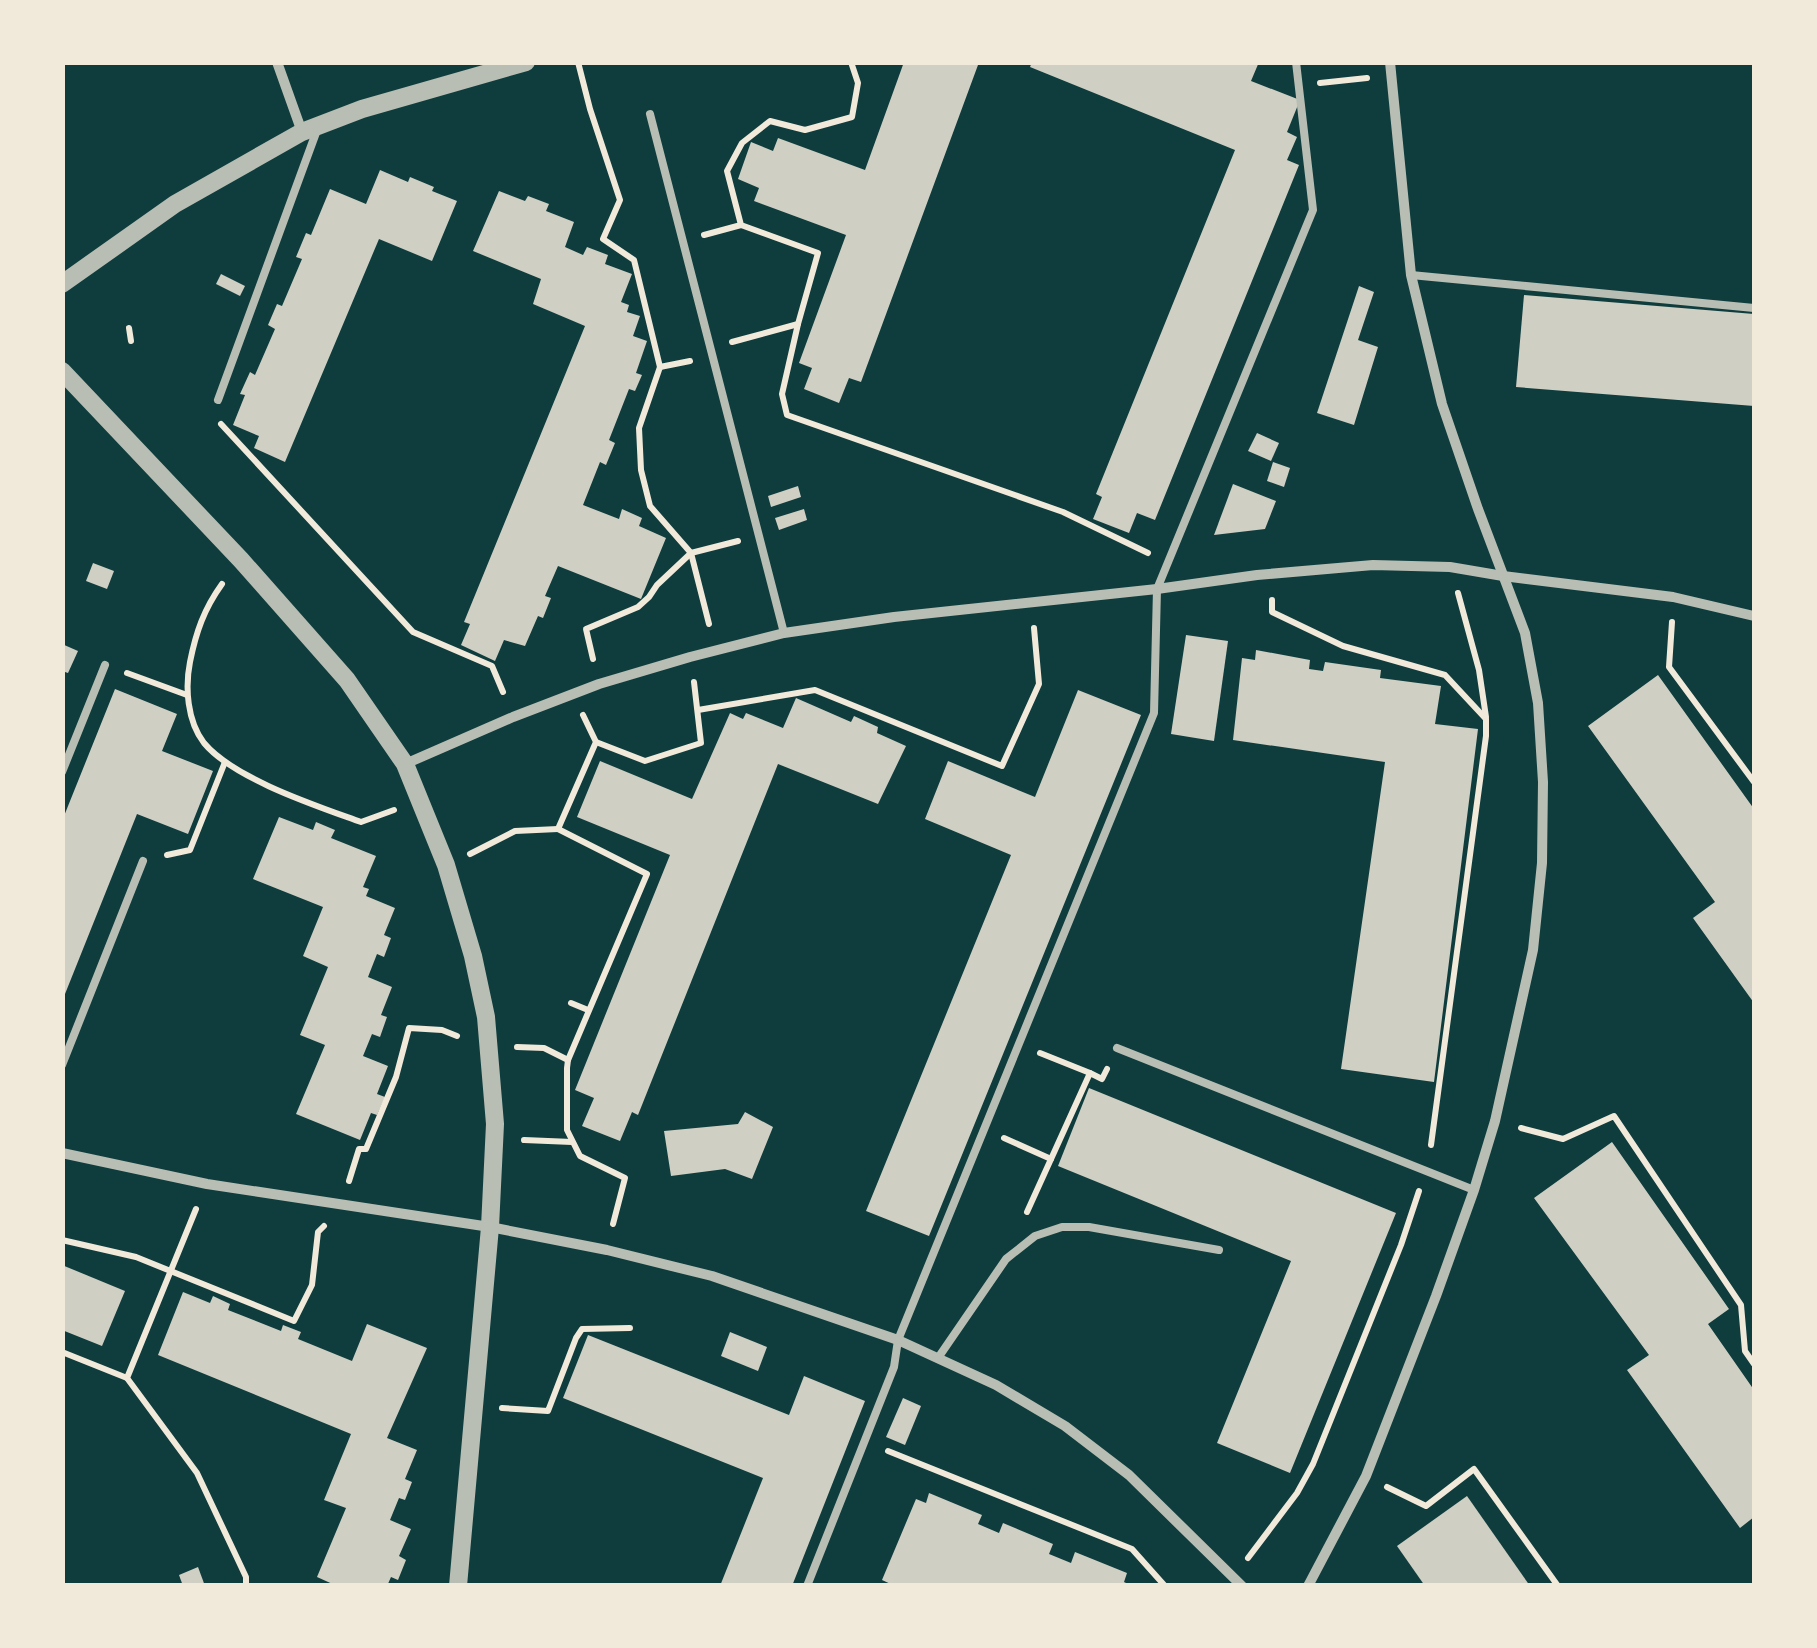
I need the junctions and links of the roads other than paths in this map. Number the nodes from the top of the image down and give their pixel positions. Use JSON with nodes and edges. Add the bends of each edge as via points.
{"nodes":[{"id":1,"x":277,"y":62,"type":"edge"},
{"id":2,"x":526,"y":62,"type":"edge"},
{"id":3,"x":1296,"y":62,"type":"edge"},
{"id":4,"x":1390,"y":69,"type":"edge"},
{"id":5,"x":650,"y":114,"type":"dead end"},
{"id":6,"x":310,"y":129,"type":"junction"},
{"id":7,"x":1411,"y":275,"type":"junction"},
{"id":8,"x":62,"y":284,"type":"edge"},
{"id":9,"x":1754,"y":308,"type":"edge"},
{"id":10,"x":62,"y":371,"type":"edge"},
{"id":11,"x":218,"y":400,"type":"road end"},
{"id":12,"x":1503,"y":576,"type":"junction"},
{"id":13,"x":1157,"y":588,"type":"junction"},
{"id":14,"x":1754,"y":616,"type":"edge"},
{"id":15,"x":784,"y":633,"type":"junction"},
{"id":16,"x":105,"y":665,"type":"road end"},
{"id":17,"x":405,"y":764,"type":"junction"},
{"id":18,"x":62,"y":772,"type":"edge"},
{"id":19,"x":142,"y":861,"type":"road end"},
{"id":20,"x":1117,"y":1048,"type":"road end"},
{"id":21,"x":62,"y":1065,"type":"edge"},
{"id":22,"x":62,"y":1154,"type":"edge"},
{"id":23,"x":1474,"y":1190,"type":"junction"},
{"id":24,"x":490,"y":1227,"type":"junction"},
{"id":25,"x":1219,"y":1250,"type":"dead end"},
{"id":26,"x":898,"y":1340,"type":"junction"},
{"id":27,"x":938,"y":1358,"type":"junction"},
{"id":28,"x":1238,"y":1581,"type":"edge"},
{"id":29,"x":458,"y":1586,"type":"edge"},
{"id":30,"x":807,"y":1586,"type":"edge"},
{"id":31,"x":1308,"y":1586,"type":"edge"}],
"edges":[{"from":1,"to":6,"type":"street"},
{"from":2,"to":6,"type":"street"},
{"from":3,"to":13,"type":"lane","via":[[1313,210]]},
{"from":4,"to":7,"type":"street"},
{"from":5,"to":15,"type":"lane"},
{"from":6,"to":8,"type":"street","via":[[175,204]]},
{"from":6,"to":11,"type":"lane"},
{"from":7,"to":9,"type":"lane"},
{"from":7,"to":12,"type":"street","via":[[1442,404]]},
{"from":10,"to":17,"type":"street","via":[[347,680]]},
{"from":12,"to":13,"type":"street","via":[[1373,564]]},
{"from":12,"to":14,"type":"street","via":[[1673,597]]},
{"from":12,"to":23,"type":"street","via":[[1525,633],[1538,703],[1542,863],[1533,950]]},
{"from":13,"to":15,"type":"street"},
{"from":13,"to":26,"type":"lane","via":[[1154,714]]},
{"from":15,"to":17,"type":"street","via":[[600,684]]},
{"from":16,"to":18,"type":"lane"},
{"from":17,"to":24,"type":"street","via":[[446,865],[486,1017],[494,1138]]},
{"from":19,"to":21,"type":"lane"},
{"from":20,"to":23,"type":"lane"},
{"from":22,"to":24,"type":"street","via":[[206,1184]]},
{"from":23,"to":31,"type":"street","via":[[1366,1476]]},
{"from":24,"to":26,"type":"street","via":[[712,1276]]},
{"from":24,"to":29,"type":"street"},
{"from":25,"to":27,"type":"lane","via":[[1089,1228],[1035,1236],[1006,1259]]},
{"from":26,"to":27,"type":"street"},
{"from":26,"to":30,"type":"lane","via":[[894,1367]]},
{"from":27,"to":28,"type":"street","via":[[1065,1426],[1129,1475]]}]}
